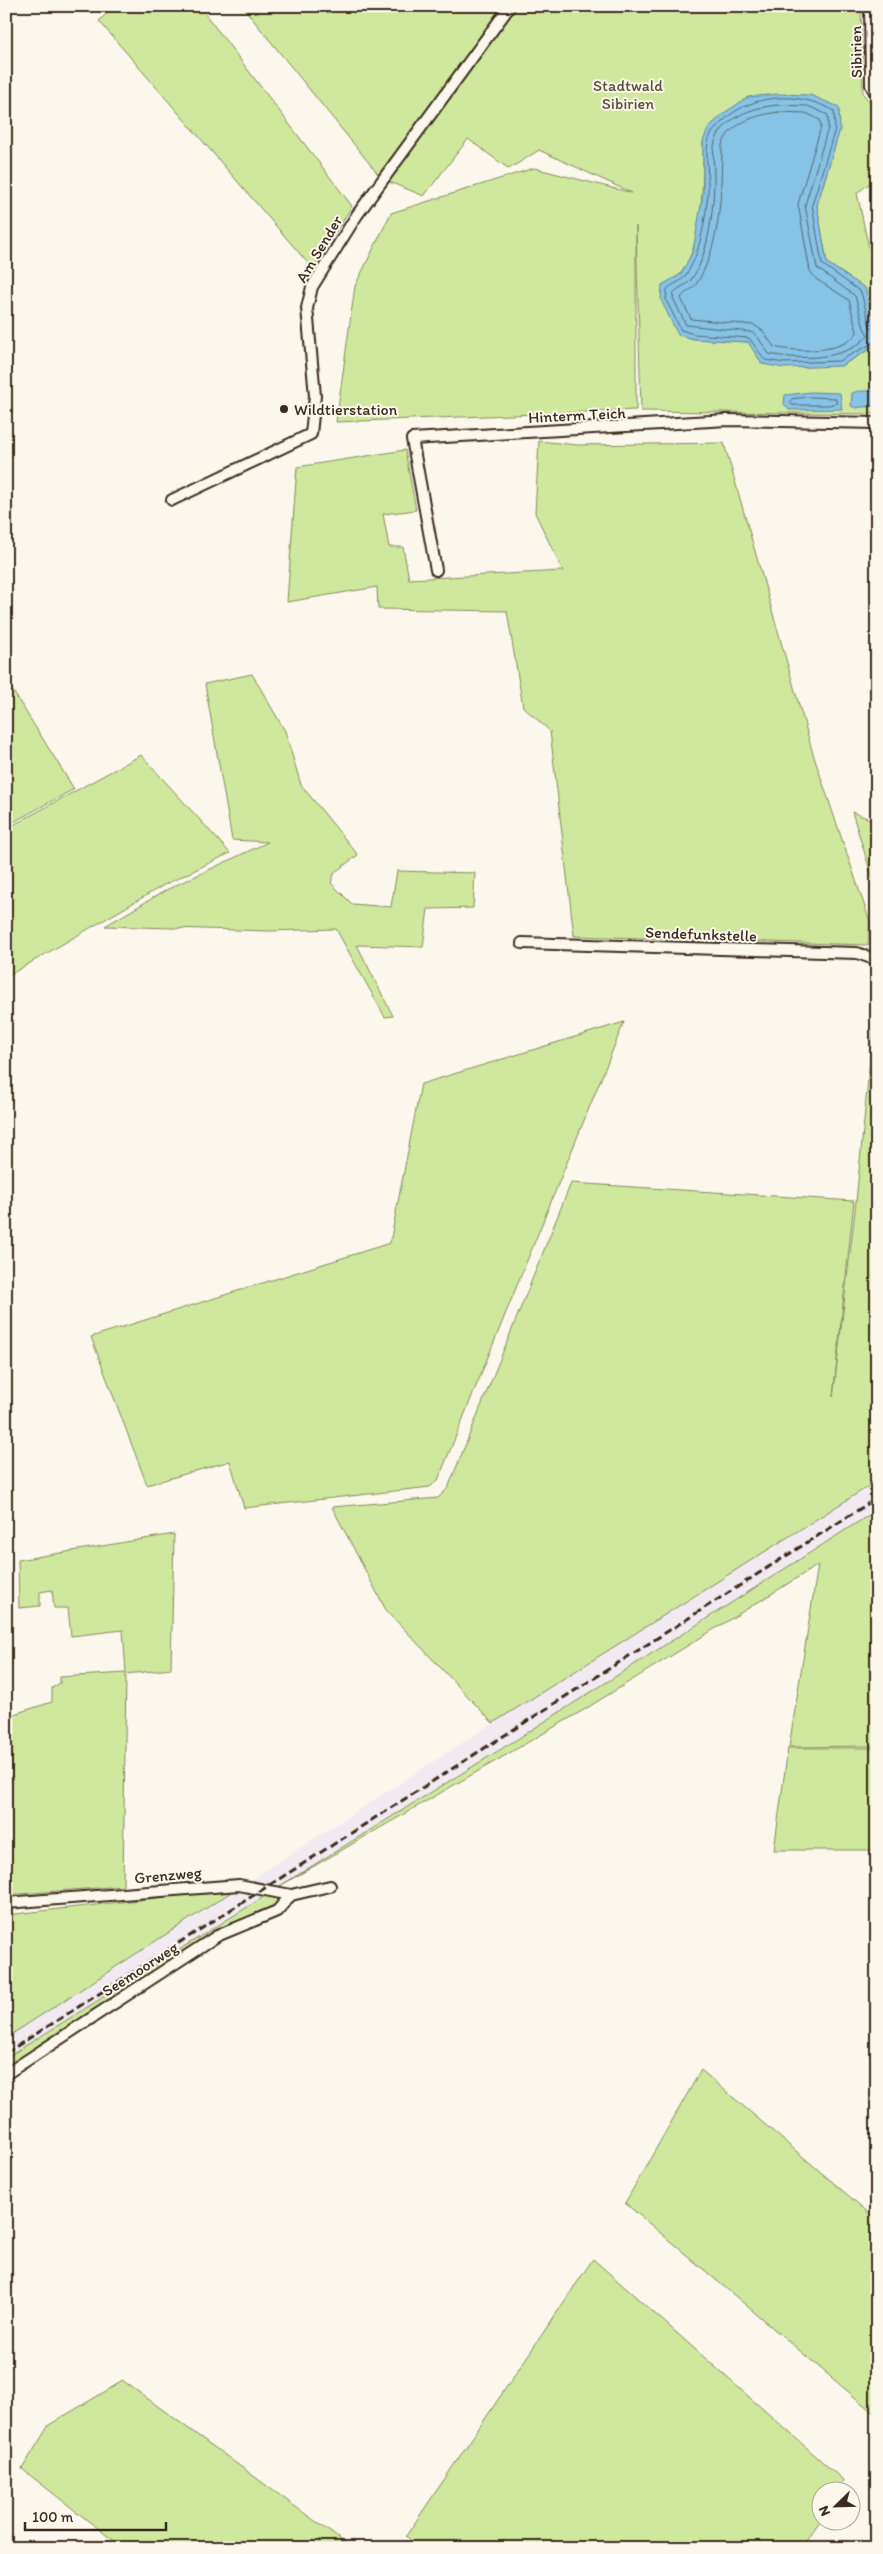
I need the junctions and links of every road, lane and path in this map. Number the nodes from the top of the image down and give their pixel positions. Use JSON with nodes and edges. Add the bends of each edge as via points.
{"nodes":[{"id":1,"x":510,"y":6,"type":"edge"},
{"id":2,"x":870,"y":6,"type":"edge"},
{"id":3,"x":877,"y":96,"type":"edge"},
{"id":4,"x":877,"y":423,"type":"edge"},
{"id":5,"x":172,"y":500,"type":"dead end"},
{"id":6,"x":436,"y":570,"type":"dead end"},
{"id":7,"x":522,"y":943,"type":"dead end"},
{"id":8,"x":877,"y":960,"type":"edge"},
{"id":9,"x":330,"y":1886,"type":"dead end"},
{"id":10,"x":291,"y":1895,"type":"junction"},
{"id":11,"x":6,"y":1903,"type":"edge"},
{"id":12,"x":6,"y":2074,"type":"edge"}],
"edges":[{"from":1,"to":5,"type":"street","name":"Am Sender","via":[[357,215],[312,287],[307,308],[315,396],[311,434]]},
{"from":2,"to":3,"type":"street","name":"Sibirien","via":[[871,85]]},
{"from":4,"to":6,"type":"street","name":"Hinterm Teich","via":[[726,420],[412,439]]},
{"from":7,"to":8,"type":"street","name":"Sendefunkstelle","via":[[857,953]]},
{"from":9,"to":10,"type":"street","name":"Grenzweg"},
{"from":10,"to":11,"type":"street","name":"Grenzweg","via":[[238,1885]]},
{"from":10,"to":12,"type":"street","name":"Seemoorweg","via":[[277,1911],[217,1936]]}]}
